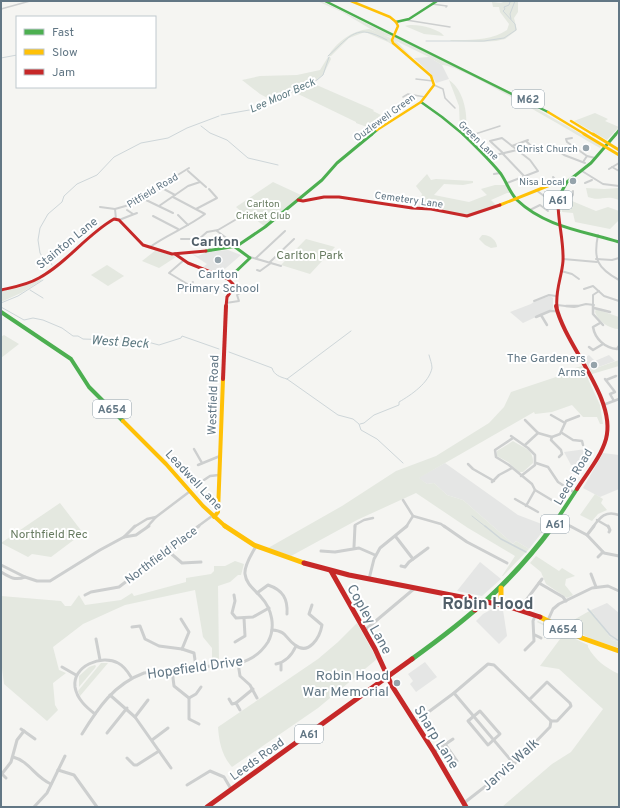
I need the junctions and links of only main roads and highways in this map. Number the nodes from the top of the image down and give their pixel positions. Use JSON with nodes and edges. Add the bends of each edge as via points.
{"nodes":[{"id":1,"x":325,"y":1,"type":"edge"},
{"id":2,"x":330,"y":1,"type":"edge"},
{"id":3,"x":351,"y":1,"type":"edge"},
{"id":4,"x":437,"y":1,"type":"edge"},
{"id":5,"x":396,"y":22,"type":"junction"},
{"id":6,"x":391,"y":31,"type":"junction"},
{"id":7,"x":401,"y":36,"type":"junction"},
{"id":8,"x":421,"y":102,"type":"junction"},
{"id":9,"x":619,"y":130,"type":"edge"},
{"id":10,"x":619,"y":150,"type":"edge"},
{"id":11,"x":619,"y":154,"type":"edge"},
{"id":12,"x":564,"y":184,"type":"junction"},
{"id":13,"x":516,"y":199,"type":"junction"},
{"id":14,"x":298,"y":200,"type":"junction"},
{"id":15,"x":559,"y":226,"type":"junction"},
{"id":16,"x":619,"y":242,"type":"edge"},
{"id":17,"x":236,"y":246,"type":"junction"},
{"id":18,"x":175,"y":254,"type":"junction"},
{"id":19,"x":228,"y":279,"type":"junction"},
{"id":20,"x":2,"y":289,"type":"edge"},
{"id":21,"x":1,"y":312,"type":"edge"},
{"id":22,"x":213,"y":517,"type":"junction"},
{"id":23,"x":330,"y":571,"type":"junction"},
{"id":24,"x":501,"y":588,"type":"junction"},
{"id":25,"x":469,"y":597,"type":"junction"},
{"id":26,"x":486,"y":601,"type":"junction"},
{"id":27,"x":507,"y":606,"type":"junction"},
{"id":28,"x":476,"y":610,"type":"junction"},
{"id":29,"x":619,"y":651,"type":"edge"},
{"id":30,"x":388,"y":678,"type":"junction"},
{"id":31,"x":465,"y":805,"type":"edge"},
{"id":32,"x":207,"y":807,"type":"edge"}],
"edges":[{"from":1,"to":6,"type":"main road","number":"M62"},
{"from":2,"to":6,"type":"main road","number":"M62"},
{"from":3,"to":5,"type":"main road"},
{"from":4,"to":5,"type":"main road","via":[[406,20]]},
{"from":5,"to":8,"type":"main road","name":"Ouzlewell Green","via":[[398,26],[393,43],[426,71],[434,83]]},
{"from":6,"to":7,"type":"main road","number":"M62"},
{"from":7,"to":10,"type":"main road","number":"M62","via":[[552,111]]},
{"from":7,"to":11,"type":"main road","number":"M62","via":[[546,111]]},
{"from":8,"to":13,"type":"main road","name":"Green Lane","via":[[437,112],[487,158]]},
{"from":8,"to":14,"type":"main road","name":"Ouzlewell Green","via":[[378,129]]},
{"from":9,"to":12,"type":"main road","number":"A61","via":[[582,171]]},
{"from":12,"to":13,"type":"main road","name":"Cemetery Lane","via":[[558,183]]},
{"from":12,"to":15,"type":"main road","name":"Leeds Road","number":"A61","via":[[558,199]]},
{"from":13,"to":14,"type":"main road","name":"Cemetery Lane","via":[[468,216],[339,197]]},
{"from":13,"to":15,"type":"main road","via":[[547,221]]},
{"from":14,"to":17,"type":"main road","name":"Ouzlewell Green","via":[[265,227]]},
{"from":15,"to":16,"type":"main road"},
{"from":15,"to":24,"type":"main road","name":"Leeds Road","number":"A61","via":[[563,259],[556,296],[557,311],[565,333],[603,405],[608,422],[605,439],[575,493],[528,558]]},
{"from":17,"to":18,"type":"main road"},
{"from":17,"to":19,"type":"main road","via":[[250,257]]},
{"from":18,"to":19,"type":"main road"},
{"from":18,"to":20,"type":"main road","name":"Stainton Lane","via":[[149,248],[138,241],[117,219],[97,231],[42,276],[24,284]]},
{"from":19,"to":22,"type":"main road","name":"Westfield Road","via":[[235,286],[226,303],[218,512]]},
{"from":21,"to":22,"type":"main road","name":"Leadwell Lane","number":"A654","via":[[71,359],[92,390],[166,464]]},
{"from":22,"to":23,"type":"main road","name":"Leadwell Lane","number":"A654","via":[[236,535],[256,546]]},
{"from":23,"to":25,"type":"main road","name":"Leadwell Lane","number":"A654"},
{"from":23,"to":30,"type":"main road","name":"Copley Lane"},
{"from":24,"to":26,"type":"main road","name":"Leeds Road","number":"A61"},
{"from":24,"to":27,"type":"main road","via":[[501,598]]},
{"from":25,"to":26,"type":"main road","name":"Leadwell Lane","number":"A654"},
{"from":25,"to":28,"type":"main road","via":[[475,603]]},
{"from":26,"to":27,"type":"main road","number":"A654"},
{"from":26,"to":28,"type":"main road","name":"Leeds Road","number":"A61"},
{"from":27,"to":29,"type":"main road","number":"A654","via":[[536,615],[582,638]]},
{"from":28,"to":30,"type":"main road","name":"Leeds Road","number":"A61"},
{"from":30,"to":31,"type":"main road","name":"Sharp Lane"},
{"from":30,"to":32,"type":"main road","name":"Leeds Road","number":"A61"}]}
